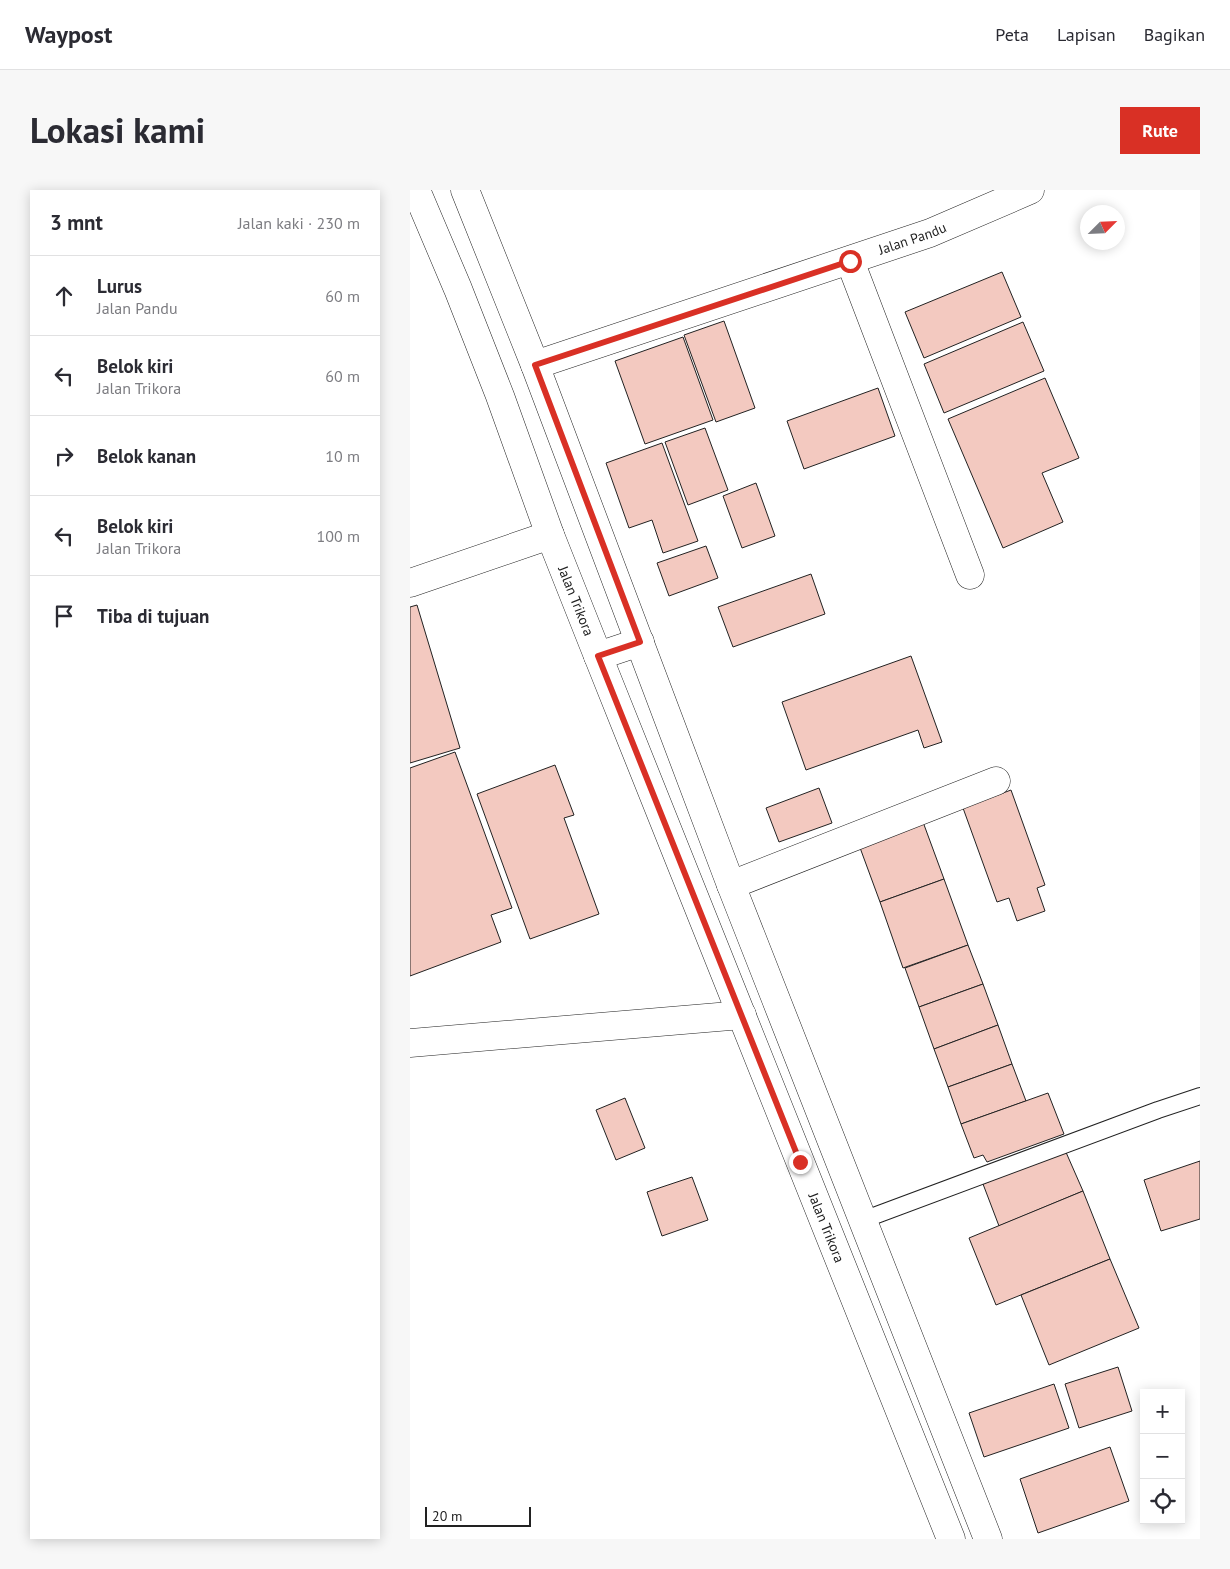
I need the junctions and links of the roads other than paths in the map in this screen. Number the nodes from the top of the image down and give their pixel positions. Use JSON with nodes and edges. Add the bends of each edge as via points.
{"nodes":[{"id":1,"x":416,"y":190,"type":"edge"},
{"id":2,"x":465,"y":190,"type":"edge"},
{"id":3,"x":1030,"y":190,"type":"edge"},
{"id":4,"x":850,"y":261,"type":"junction"},
{"id":5,"x":535,"y":365,"type":"junction"},
{"id":6,"x":550,"y":535,"type":"junction"},
{"id":7,"x":970,"y":575,"type":"dead end"},
{"id":8,"x":410,"y":583,"type":"edge"},
{"id":9,"x":640,"y":642,"type":"junction"},
{"id":10,"x":598,"y":656,"type":"junction"},
{"id":11,"x":996,"y":781,"type":"dead end"},
{"id":12,"x":731,"y":885,"type":"junction"},
{"id":13,"x":742,"y":1015,"type":"junction"},
{"id":14,"x":410,"y":1043,"type":"edge"},
{"id":15,"x":1200,"y":1096,"type":"edge"},
{"id":16,"x":863,"y":1220,"type":"junction"},
{"id":17,"x":952,"y":1539,"type":"edge"},
{"id":18,"x":988,"y":1539,"type":"edge"}],
"edges":[{"from":1,"to":6,"type":"main road","name":"Jalan Trikora","via":[[500,396]]},
{"from":2,"to":5,"type":"main road"},
{"from":3,"to":4,"type":"main road","name":"Jalan Pandu","via":[[930,233]]},
{"from":4,"to":5,"type":"main road","name":"Jalan Pandu"},
{"from":4,"to":7,"type":"main road"},
{"from":5,"to":9,"type":"main road"},
{"from":6,"to":8,"type":"main road"},
{"from":6,"to":10,"type":"main road","name":"Jalan Trikora"},
{"from":9,"to":10,"type":"main road"},
{"from":9,"to":12,"type":"main road"},
{"from":10,"to":13,"type":"main road","name":"Jalan Trikora"},
{"from":11,"to":12,"type":"main road"},
{"from":12,"to":16,"type":"main road"},
{"from":13,"to":14,"type":"main road"},
{"from":13,"to":17,"type":"main road","name":"Jalan Trikora"},
{"from":15,"to":16,"type":"lane"},
{"from":16,"to":18,"type":"main road"}]}
